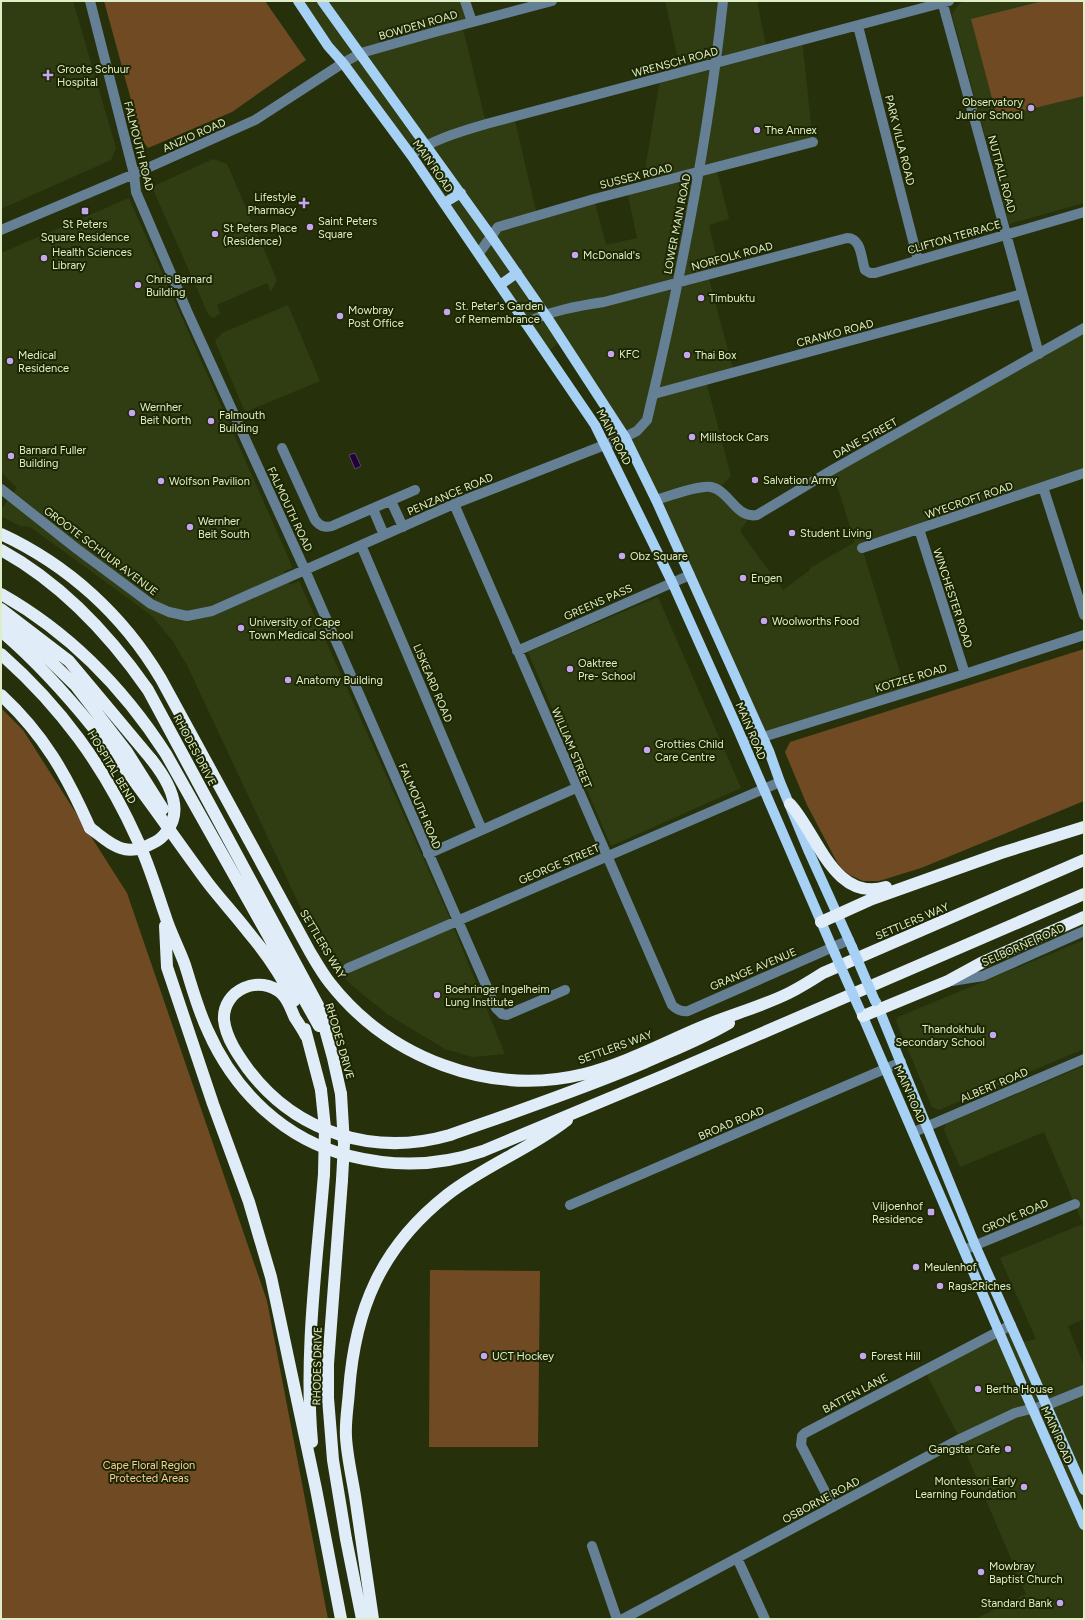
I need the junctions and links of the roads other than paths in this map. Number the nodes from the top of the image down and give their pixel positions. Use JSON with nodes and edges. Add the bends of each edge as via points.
{"nodes":[{"id":1,"x":90,"y":1,"type":"edge"},
{"id":2,"x":298,"y":1,"type":"edge"},
{"id":3,"x":322,"y":1,"type":"edge"},
{"id":4,"x":465,"y":1,"type":"edge"},
{"id":5,"x":552,"y":1,"type":"edge"},
{"id":6,"x":723,"y":1,"type":"edge"},
{"id":7,"x":541,"y":2,"type":"edge"},
{"id":8,"x":945,"y":2,"type":"edge"},
{"id":9,"x":472,"y":22,"type":"junction"},
{"id":10,"x":858,"y":26,"type":"junction"},
{"id":11,"x":361,"y":53,"type":"junction"},
{"id":12,"x":342,"y":62,"type":"junction"},
{"id":13,"x":716,"y":63,"type":"junction"},
{"id":14,"x":813,"y":142,"type":"dead end"},
{"id":15,"x":425,"y":145,"type":"junction"},
{"id":16,"x":411,"y":155,"type":"junction"},
{"id":17,"x":699,"y":172,"type":"junction"},
{"id":18,"x":134,"y":174,"type":"junction"},
{"id":19,"x":460,"y":193,"type":"junction"},
{"id":20,"x":444,"y":203,"type":"junction"},
{"id":21,"x":1084,"y":212,"type":"edge"},
{"id":22,"x":1,"y":230,"type":"edge"},
{"id":23,"x":1006,"y":235,"type":"junction"},
{"id":24,"x":491,"y":236,"type":"junction"},
{"id":25,"x":852,"y":238,"type":"joint"},
{"id":26,"x":479,"y":254,"type":"junction"},
{"id":27,"x":918,"y":260,"type":"junction"},
{"id":28,"x":517,"y":273,"type":"junction"},
{"id":29,"x":678,"y":283,"type":"junction"},
{"id":30,"x":500,"y":285,"type":"junction"},
{"id":31,"x":1022,"y":294,"type":"junction"},
{"id":32,"x":545,"y":314,"type":"junction"},
{"id":33,"x":525,"y":323,"type":"junction"},
{"id":34,"x":1084,"y":328,"type":"edge"},
{"id":35,"x":1039,"y":354,"type":"junction"},
{"id":36,"x":654,"y":394,"type":"junction"},
{"id":37,"x":625,"y":438,"type":"junction"},
{"id":38,"x":606,"y":445,"type":"junction"},
{"id":39,"x":282,"y":448,"type":"dead end"},
{"id":40,"x":1084,"y":473,"type":"edge"},
{"id":41,"x":1043,"y":487,"type":"junction"},
{"id":42,"x":1,"y":489,"type":"edge"},
{"id":43,"x":415,"y":490,"type":"dead end"},
{"id":44,"x":391,"y":500,"type":"junction"},
{"id":45,"x":656,"y":500,"type":"junction"},
{"id":46,"x":454,"y":504,"type":"junction"},
{"id":47,"x":372,"y":509,"type":"junction"},
{"id":48,"x":403,"y":527,"type":"junction"},
{"id":49,"x":919,"y":529,"type":"junction"},
{"id":50,"x":1,"y":534,"type":"edge"},
{"id":51,"x":384,"y":535,"type":"junction"},
{"id":52,"x":361,"y":545,"type":"junction"},
{"id":53,"x":862,"y":548,"type":"dead end"},
{"id":54,"x":1,"y":550,"type":"edge"},
{"id":55,"x":305,"y":570,"type":"junction"},
{"id":56,"x":690,"y":575,"type":"junction"},
{"id":57,"x":672,"y":582,"type":"junction"},
{"id":58,"x":1,"y":594,"type":"edge"},
{"id":59,"x":1,"y":609,"type":"edge"},
{"id":60,"x":1084,"y":615,"type":"edge"},
{"id":61,"x":1,"y":617,"type":"edge"},
{"id":62,"x":1,"y":632,"type":"edge"},
{"id":63,"x":1084,"y":635,"type":"edge"},
{"id":64,"x":517,"y":651,"type":"junction"},
{"id":65,"x":1,"y":654,"type":"edge"},
{"id":66,"x":965,"y":674,"type":"junction"},
{"id":67,"x":1,"y":695,"type":"edge"},
{"id":68,"x":763,"y":737,"type":"junction"},
{"id":69,"x":744,"y":743,"type":"junction"},
{"id":70,"x":780,"y":782,"type":"junction"},
{"id":71,"x":576,"y":788,"type":"junction"},
{"id":72,"x":764,"y":790,"type":"junction"},
{"id":73,"x":790,"y":804,"type":"junction"},
{"id":74,"x":799,"y":826,"type":"junction"},
{"id":75,"x":1084,"y":827,"type":"edge"},
{"id":76,"x":482,"y":830,"type":"junction"},
{"id":77,"x":782,"y":832,"type":"junction"},
{"id":78,"x":428,"y":854,"type":"junction"},
{"id":79,"x":606,"y":857,"type":"junction"},
{"id":80,"x":1084,"y":860,"type":"edge"},
{"id":81,"x":944,"y":874,"type":"junction"},
{"id":82,"x":210,"y":886,"type":"junction"},
{"id":83,"x":1084,"y":894,"type":"edge"},
{"id":84,"x":837,"y":914,"type":"junction"},
{"id":85,"x":165,"y":916,"type":"junction"},
{"id":86,"x":1084,"y":917,"type":"edge"},
{"id":87,"x":458,"y":920,"type":"junction"},
{"id":88,"x":821,"y":922,"type":"junction"},
{"id":89,"x":1084,"y":931,"type":"edge"},
{"id":90,"x":850,"y":944,"type":"junction"},
{"id":91,"x":834,"y":951,"type":"junction"},
{"id":92,"x":348,"y":968,"type":"dead end"},
{"id":93,"x":948,"y":981,"type":"junction"},
{"id":94,"x":565,"y":990,"type":"dead end"},
{"id":95,"x":669,"y":1000,"type":"joint"},
{"id":96,"x":877,"y":1005,"type":"junction"},
{"id":97,"x":760,"y":1006,"type":"junction"},
{"id":98,"x":861,"y":1012,"type":"junction"},
{"id":99,"x":306,"y":1036,"type":"junction"},
{"id":100,"x":328,"y":1041,"type":"junction"},
{"id":101,"x":1084,"y":1059,"type":"edge"},
{"id":102,"x":901,"y":1062,"type":"junction"},
{"id":103,"x":886,"y":1069,"type":"junction"},
{"id":104,"x":583,"y":1109,"type":"junction"},
{"id":105,"x":927,"y":1126,"type":"junction"},
{"id":106,"x":914,"y":1132,"type":"junction"},
{"id":107,"x":570,"y":1204,"type":"dead end"},
{"id":108,"x":1075,"y":1204,"type":"dead end"},
{"id":109,"x":975,"y":1245,"type":"junction"},
{"id":110,"x":964,"y":1250,"type":"junction"},
{"id":111,"x":997,"y":1293,"type":"junction"},
{"id":112,"x":984,"y":1298,"type":"junction"},
{"id":113,"x":1011,"y":1325,"type":"junction"},
{"id":114,"x":999,"y":1331,"type":"junction"},
{"id":115,"x":1084,"y":1390,"type":"edge"},
{"id":116,"x":1047,"y":1405,"type":"junction"},
{"id":117,"x":1033,"y":1409,"type":"junction"},
{"id":118,"x":1063,"y":1442,"type":"junction"},
{"id":119,"x":1050,"y":1448,"type":"junction"},
{"id":120,"x":316,"y":1489,"type":"junction"},
{"id":121,"x":1084,"y":1490,"type":"edge"},
{"id":122,"x":833,"y":1507,"type":"junction"},
{"id":123,"x":1084,"y":1525,"type":"edge"},
{"id":124,"x":592,"y":1546,"type":"dead end"},
{"id":125,"x":737,"y":1558,"type":"junction"},
{"id":126,"x":341,"y":1619,"type":"edge"},
{"id":127,"x":362,"y":1619,"type":"edge"},
{"id":128,"x":373,"y":1619,"type":"edge"},
{"id":129,"x":617,"y":1619,"type":"edge"},
{"id":130,"x":623,"y":1619,"type":"edge"},
{"id":131,"x":765,"y":1619,"type":"edge"}],
"edges":[{"from":1,"to":18,"type":"street","name":"FALMOUTH ROAD"},
{"from":2,"to":12,"type":"main road","name":"MAIN ROAD"},
{"from":3,"to":11,"type":"main road","name":"MAIN ROAD"},
{"from":4,"to":9,"type":"street"},
{"from":5,"to":7,"type":"street","name":"BOWDEN ROAD"},
{"from":6,"to":13,"type":"street","name":"LOWER MAIN ROAD"},
{"from":7,"to":9,"type":"street","name":"BOWDEN ROAD"},
{"from":8,"to":10,"type":"street","name":"WRENSCH ROAD"},
{"from":8,"to":23,"type":"street","name":"NUTTALL ROAD"},
{"from":9,"to":11,"type":"street","name":"BOWDEN ROAD"},
{"from":10,"to":13,"type":"street","name":"WRENSCH ROAD"},
{"from":10,"to":27,"type":"street","name":"PARK VILLA ROAD"},
{"from":11,"to":12,"type":"street","name":"BOWDEN ROAD"},
{"from":11,"to":15,"type":"main road","name":"MAIN ROAD"},
{"from":12,"to":16,"type":"main road","name":"MAIN ROAD"},
{"from":12,"to":18,"type":"street","name":"ANZIO ROAD","via":[[255,120]]},
{"from":13,"to":15,"type":"street","name":"WRENSCH ROAD","via":[[486,124]]},
{"from":13,"to":17,"type":"street","name":"LOWER MAIN ROAD"},
{"from":14,"to":17,"type":"street","name":"SUSSEX ROAD"},
{"from":15,"to":16,"type":"street","name":"WRENSCH ROAD"},
{"from":15,"to":19,"type":"main road","name":"MAIN ROAD"},
{"from":16,"to":20,"type":"main road","name":"MAIN ROAD"},
{"from":17,"to":24,"type":"street","name":"SUSSEX ROAD","via":[[498,227]]},
{"from":17,"to":29,"type":"street","name":"LOWER MAIN ROAD"},
{"from":18,"to":22,"type":"street","name":"ANZIO ROAD"},
{"from":18,"to":55,"type":"street","name":"FALMOUTH ROAD","via":[[136,192],[184,304]]},
{"from":19,"to":20,"type":"main road"},
{"from":19,"to":24,"type":"main road","name":"MAIN ROAD"},
{"from":20,"to":26,"type":"main road","name":"MAIN ROAD"},
{"from":21,"to":23,"type":"street","name":"CLIFTON TERRACE"},
{"from":23,"to":27,"type":"street","name":"CLIFTON TERRACE"},
{"from":23,"to":31,"type":"street","name":"NUTTALL ROAD"},
{"from":24,"to":26,"type":"street","name":"SUSSEX ROAD"},
{"from":24,"to":28,"type":"main road","name":"MAIN ROAD"},
{"from":25,"to":27,"type":"street","name":"CLIFTON TERRACE","via":[[858,245],[865,270],[870,273]]},
{"from":25,"to":29,"type":"street","name":"NORFOLK ROAD"},
{"from":26,"to":30,"type":"main road","name":"MAIN ROAD"},
{"from":28,"to":30,"type":"main road"},
{"from":28,"to":32,"type":"main road","name":"MAIN ROAD"},
{"from":29,"to":32,"type":"street","name":"NORFOLK ROAD"},
{"from":29,"to":36,"type":"street","name":"LOWER MAIN ROAD"},
{"from":30,"to":33,"type":"main road","name":"MAIN ROAD"},
{"from":31,"to":35,"type":"street","name":"NUTTALL ROAD"},
{"from":31,"to":36,"type":"street","name":"CRANKO ROAD"},
{"from":32,"to":33,"type":"street","name":"NORFOLK ROAD"},
{"from":32,"to":37,"type":"main road","name":"MAIN ROAD"},
{"from":33,"to":38,"type":"main road","name":"MAIN ROAD"},
{"from":34,"to":35,"type":"street","name":"DANE STREET"},
{"from":35,"to":45,"type":"street","name":"DANE STREET","via":[[757,515],[744,514],[726,496],[711,487],[701,487]]},
{"from":36,"to":37,"type":"street","name":"LOWER MAIN ROAD","via":[[648,420]]},
{"from":37,"to":38,"type":"street","name":"PENZANCE ROAD"},
{"from":37,"to":45,"type":"main road","name":"MAIN ROAD"},
{"from":38,"to":46,"type":"street","name":"PENZANCE ROAD"},
{"from":38,"to":57,"type":"main road","name":"MAIN ROAD"},
{"from":39,"to":47,"type":"street","via":[[319,525],[332,526]]},
{"from":40,"to":41,"type":"street","name":"WYECROFT ROAD"},
{"from":41,"to":49,"type":"street","name":"WYECROFT ROAD"},
{"from":41,"to":60,"type":"street"},
{"from":42,"to":55,"type":"street","name":"GROOTE SCHUUR AVENUE","via":[[151,604],[168,612],[188,616],[212,611]]},
{"from":43,"to":44,"type":"street"},
{"from":44,"to":47,"type":"street"},
{"from":44,"to":48,"type":"street"},
{"from":45,"to":56,"type":"main road","name":"MAIN ROAD"},
{"from":46,"to":48,"type":"street","name":"PENZANCE ROAD"},
{"from":46,"to":64,"type":"street","name":"WILLIAM STREET"},
{"from":47,"to":51,"type":"street"},
{"from":48,"to":51,"type":"street","name":"PENZANCE ROAD"},
{"from":49,"to":53,"type":"street","name":"WYECROFT ROAD"},
{"from":49,"to":66,"type":"street","name":"WINCHESTER ROAD"},
{"from":50,"to":97,"type":"highway","name":"SETTLERS WAY","via":[[72,577],[107,607],[132,635],[161,679],[322,972],[352,1007],[376,1029],[402,1046],[437,1063],[469,1074],[515,1080],[550,1079],[597,1070],[701,1027]]},
{"from":51,"to":52,"type":"street","name":"PENZANCE ROAD"},
{"from":52,"to":55,"type":"street","name":"PENZANCE ROAD"},
{"from":52,"to":76,"type":"street","name":"LISKEARD ROAD"},
{"from":54,"to":100,"type":"highway","name":"RHODES DRIVE","via":[[38,574],[74,603],[110,641],[144,685],[319,1007]]},
{"from":55,"to":78,"type":"street","name":"FALMOUTH ROAD"},
{"from":56,"to":57,"type":"street","name":"GREENS PASS"},
{"from":56,"to":68,"type":"main road","name":"MAIN ROAD"},
{"from":57,"to":64,"type":"street","name":"GREENS PASS"},
{"from":57,"to":69,"type":"main road","name":"MAIN ROAD"},
{"from":58,"to":100,"type":"highway","via":[[64,636],[98,667],[140,715],[166,754]]},
{"from":59,"to":67,"type":"highway","bridge":true,"via":[[69,661],[160,769],[170,787],[176,808],[171,826],[160,840],[142,849],[124,849],[105,840],[90,828],[59,764],[24,717]]},
{"from":61,"to":82,"type":"highway","via":[[76,686],[118,740]]},
{"from":62,"to":82,"type":"highway","via":[[36,663],[102,738]]},
{"from":63,"to":66,"type":"street","name":"KOTZEE ROAD"},
{"from":64,"to":71,"type":"street","name":"WILLIAM STREET"},
{"from":65,"to":85,"type":"highway","name":"HOSPITAL BEND","via":[[34,685],[66,721],[102,772],[142,849]]},
{"from":66,"to":68,"type":"street","name":"KOTZEE ROAD"},
{"from":68,"to":69,"type":"street","name":"KOTZEE ROAD"},
{"from":68,"to":70,"type":"main road","name":"MAIN ROAD"},
{"from":69,"to":72,"type":"main road","name":"MAIN ROAD"},
{"from":70,"to":72,"type":"street","name":"GEORGE STREET"},
{"from":70,"to":73,"type":"main road","name":"MAIN ROAD"},
{"from":71,"to":76,"type":"street"},
{"from":71,"to":79,"type":"street","name":"WILLIAM STREET"},
{"from":72,"to":77,"type":"main road","name":"MAIN ROAD"},
{"from":72,"to":79,"type":"street","name":"GEORGE STREET"},
{"from":73,"to":74,"type":"main road","name":"MAIN ROAD"},
{"from":73,"to":81,"type":"highway","via":[[829,864],[845,880],[858,888],[875,891],[926,875]]},
{"from":74,"to":77,"type":"main road"},
{"from":74,"to":84,"type":"main road","name":"MAIN ROAD"},
{"from":75,"to":81,"type":"highway"},
{"from":76,"to":78,"type":"street"},
{"from":77,"to":88,"type":"main road","name":"MAIN ROAD"},
{"from":78,"to":87,"type":"street","name":"FALMOUTH ROAD"},
{"from":79,"to":87,"type":"street","name":"GEORGE STREET"},
{"from":79,"to":95,"type":"street","name":"WILLIAM STREET"},
{"from":80,"to":97,"type":"highway","name":"SETTLERS WAY","via":[[824,973]]},
{"from":81,"to":84,"type":"highway"},
{"from":82,"to":99,"type":"highway","via":[[250,934],[286,986],[302,1017]]},
{"from":83,"to":104,"type":"highway"},
{"from":84,"to":88,"type":"highway"},
{"from":84,"to":90,"type":"main road","name":"MAIN ROAD"},
{"from":85,"to":104,"type":"highway","via":[[184,962],[206,1028],[231,1074],[269,1115],[314,1144],[335,1152],[378,1162],[408,1164],[441,1161],[483,1151]]},
{"from":85,"to":120,"type":"highway","name":"RHODES DRIVE","via":[[167,967],[249,1202],[271,1277]]},
{"from":86,"to":93,"type":"highway","via":[[981,963]]},
{"from":87,"to":92,"type":"street","name":"GEORGE STREET"},
{"from":87,"to":94,"type":"street","name":"FALMOUTH ROAD","via":[[496,1008],[502,1014],[512,1013]]},
{"from":88,"to":91,"type":"main road","name":"MAIN ROAD"},
{"from":89,"to":93,"type":"street","name":"SELBORNE ROAD","via":[[983,976]]},
{"from":90,"to":91,"type":"street","name":"GRANGE AVENUE"},
{"from":90,"to":96,"type":"main road","name":"MAIN ROAD","bridge":true},
{"from":91,"to":95,"type":"street","name":"GRANGE AVENUE","via":[[682,1012]]},
{"from":91,"to":98,"type":"main road","name":"MAIN ROAD","bridge":true},
{"from":93,"to":96,"type":"highway"},
{"from":96,"to":98,"type":"highway"},
{"from":96,"to":102,"type":"main road","name":"MAIN ROAD"},
{"from":97,"to":99,"type":"highway","via":[[705,1037],[604,1079],[450,1135],[404,1144],[385,1144],[348,1138],[312,1123],[290,1109],[267,1090],[240,1058],[226,1030],[224,1011],[233,996],[245,987],[257,984],[272,988],[282,994],[288,1002]]},
{"from":98,"to":103,"type":"main road","name":"MAIN ROAD"},
{"from":99,"to":120,"type":"highway","bridge":true,"via":[[321,1090],[325,1128],[309,1376]]},
{"from":100,"to":127,"type":"highway","name":"RHODES DRIVE","bridge":true,"via":[[341,1094],[344,1144],[328,1364],[328,1398],[333,1460]]},
{"from":101,"to":105,"type":"street","name":"ALBERT ROAD"},
{"from":102,"to":103,"type":"street","name":"BROAD ROAD"},
{"from":102,"to":105,"type":"main road","name":"MAIN ROAD"},
{"from":103,"to":106,"type":"main road","name":"MAIN ROAD"},
{"from":103,"to":107,"type":"street","name":"BROAD ROAD"},
{"from":104,"to":128,"type":"highway","via":[[547,1135],[463,1183],[425,1214],[390,1257],[366,1302],[352,1357],[346,1436]]},
{"from":105,"to":106,"type":"street","name":"ALBERT ROAD"},
{"from":105,"to":109,"type":"main road","name":"MAIN ROAD"},
{"from":106,"to":110,"type":"main road","name":"MAIN ROAD"},
{"from":108,"to":109,"type":"street","name":"GROVE ROAD"},
{"from":109,"to":110,"type":"street","name":"GROVE ROAD"},
{"from":109,"to":111,"type":"main road","name":"MAIN ROAD"},
{"from":110,"to":112,"type":"main road","name":"MAIN ROAD"},
{"from":111,"to":112,"type":"main road"},
{"from":111,"to":113,"type":"main road","name":"MAIN ROAD"},
{"from":112,"to":114,"type":"main road","name":"MAIN ROAD"},
{"from":113,"to":114,"type":"street","name":"BATTEN LANE"},
{"from":113,"to":116,"type":"main road","name":"MAIN ROAD"},
{"from":114,"to":117,"type":"main road","name":"MAIN ROAD"},
{"from":114,"to":122,"type":"street","name":"BATTEN LANE","via":[[802,1436],[801,1445]]},
{"from":115,"to":116,"type":"street","name":"OSBORNE ROAD"},
{"from":116,"to":117,"type":"street","name":"OSBORNE ROAD"},
{"from":116,"to":118,"type":"main road","name":"MAIN ROAD"},
{"from":117,"to":119,"type":"main road","name":"MAIN ROAD"},
{"from":117,"to":122,"type":"street","name":"OSBORNE ROAD","via":[[1015,1414],[960,1439]]},
{"from":118,"to":119,"type":"main road"},
{"from":118,"to":121,"type":"main road","name":"MAIN ROAD"},
{"from":119,"to":123,"type":"main road","name":"MAIN ROAD"},
{"from":120,"to":126,"type":"highway","name":"RHODES DRIVE"},
{"from":122,"to":125,"type":"street","name":"OSBORNE ROAD"},
{"from":124,"to":129,"type":"street"},
{"from":125,"to":130,"type":"street","name":"OSBORNE ROAD"},
{"from":125,"to":131,"type":"street"}]}
